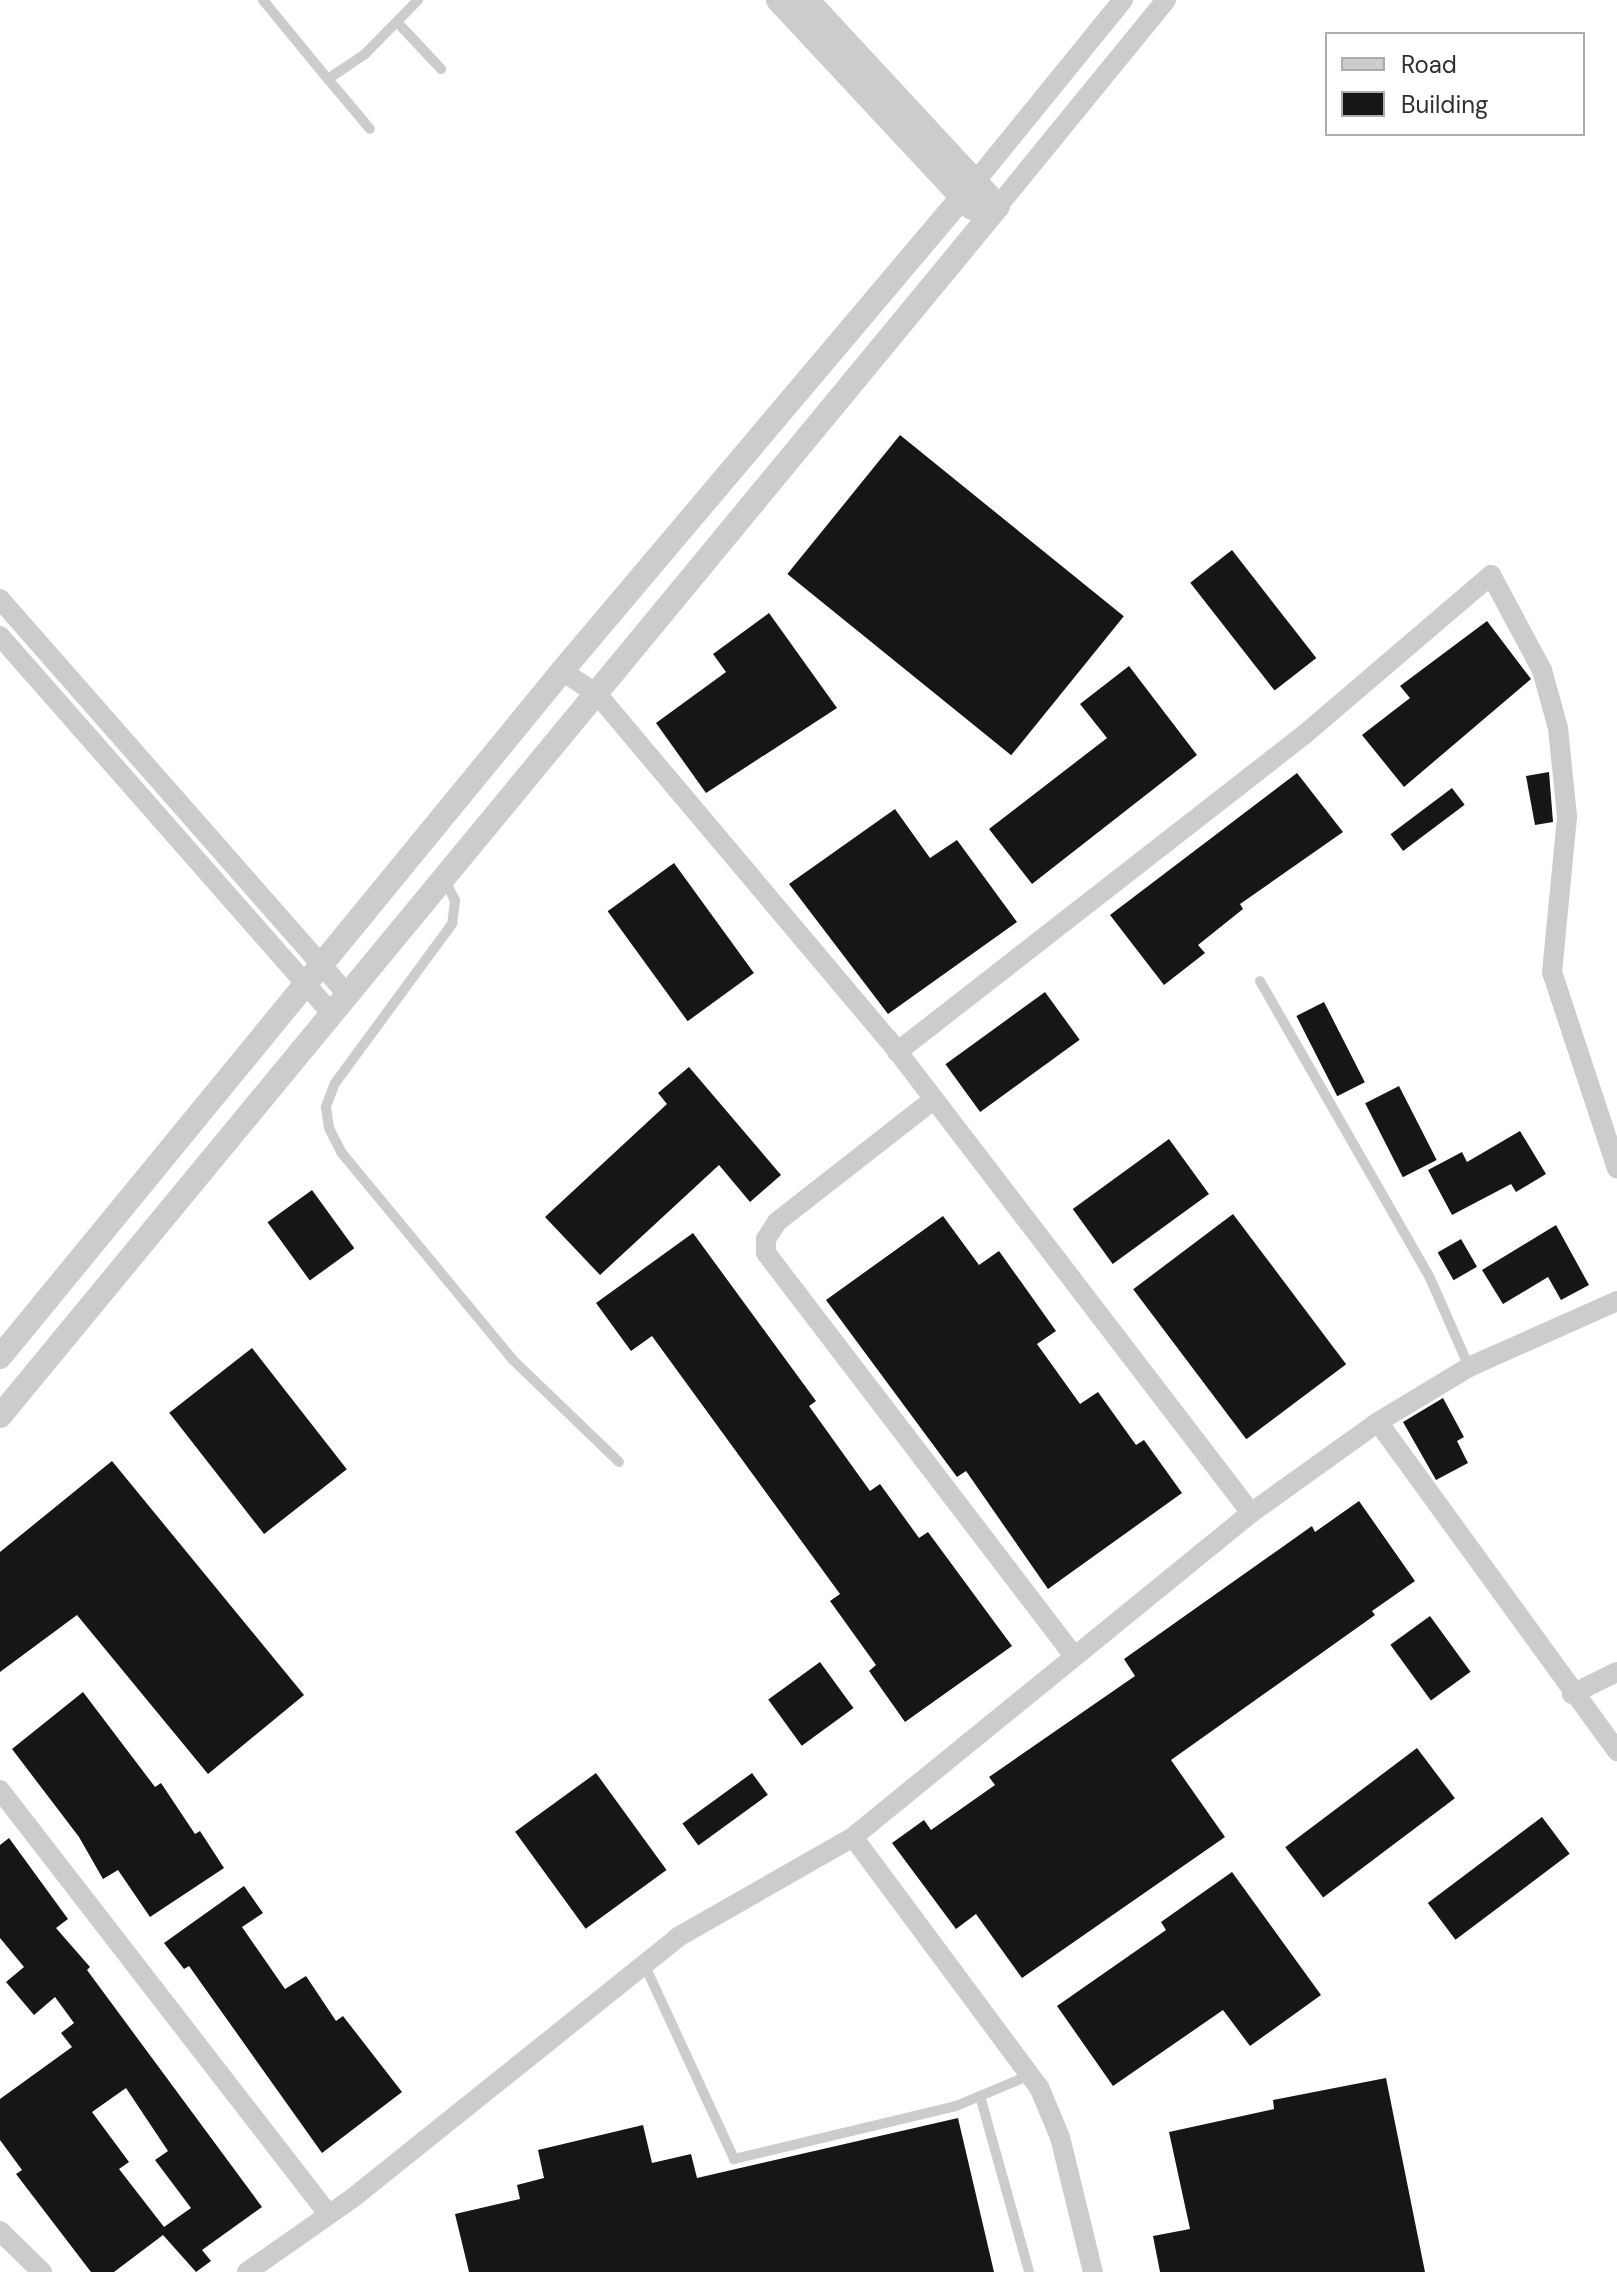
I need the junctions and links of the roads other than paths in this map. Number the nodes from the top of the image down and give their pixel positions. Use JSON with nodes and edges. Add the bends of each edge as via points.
{"nodes":[{"id":1,"x":263,"y":0,"type":"edge"},
{"id":2,"x":418,"y":0,"type":"edge"},
{"id":3,"x":778,"y":0,"type":"edge"},
{"id":4,"x":807,"y":0,"type":"edge"},
{"id":5,"x":1123,"y":0,"type":"edge"},
{"id":6,"x":1166,"y":0,"type":"edge"},
{"id":7,"x":398,"y":23,"type":"junction"},
{"id":8,"x":441,"y":69,"type":"dead end"},
{"id":9,"x":328,"y":79,"type":"junction"},
{"id":10,"x":370,"y":129,"type":"dead end"},
{"id":11,"x":968,"y":190,"type":"junction"},
{"id":12,"x":992,"y":214,"type":"junction"},
{"id":13,"x":773,"y":420,"type":"junction"},
{"id":14,"x":803,"y":443,"type":"junction"},
{"id":15,"x":0,"y":599,"type":"edge"},
{"id":16,"x":0,"y":636,"type":"edge"},
{"id":17,"x":562,"y":671,"type":"junction"},
{"id":18,"x":597,"y":694,"type":"junction"},
{"id":19,"x":443,"y":877,"type":"junction"},
{"id":20,"x":313,"y":974,"type":"junction"},
{"id":21,"x":1260,"y":981,"type":"dead end"},
{"id":22,"x":338,"y":1002,"type":"junction"},
{"id":23,"x":897,"y":1052,"type":"junction"},
{"id":24,"x":933,"y":1100,"type":"junction"},
{"id":25,"x":1617,"y":1169,"type":"edge"},
{"id":26,"x":1617,"y":1301,"type":"edge"},
{"id":27,"x":0,"y":1357,"type":"edge"},
{"id":28,"x":1469,"y":1367,"type":"junction"},
{"id":29,"x":0,"y":1416,"type":"edge"},
{"id":30,"x":1378,"y":1422,"type":"junction"},
{"id":31,"x":619,"y":1462,"type":"dead end"},
{"id":32,"x":1251,"y":1513,"type":"junction"},
{"id":33,"x":1074,"y":1656,"type":"junction"},
{"id":34,"x":1617,"y":1672,"type":"edge"},
{"id":35,"x":1572,"y":1694,"type":"junction"},
{"id":36,"x":1617,"y":1751,"type":"edge"},
{"id":37,"x":0,"y":1790,"type":"edge"},
{"id":38,"x":853,"y":1837,"type":"junction"},
{"id":39,"x":645,"y":1966,"type":"junction"},
{"id":40,"x":1030,"y":2075,"type":"junction"},
{"id":41,"x":980,"y":2096,"type":"junction"},
{"id":42,"x":329,"y":2215,"type":"junction"},
{"id":43,"x":0,"y":2231,"type":"edge"},
{"id":44,"x":42,"y":2272,"type":"edge"},
{"id":45,"x":247,"y":2272,"type":"edge"},
{"id":46,"x":1029,"y":2272,"type":"edge"},
{"id":47,"x":1093,"y":2272,"type":"edge"}],
"edges":[{"from":1,"to":9,"type":"lane"},
{"from":2,"to":7,"type":"lane"},
{"from":3,"to":11,"type":"street"},
{"from":4,"to":11,"type":"street"},
{"from":5,"to":11,"type":"street"},
{"from":6,"to":12,"type":"street"},
{"from":7,"to":8,"type":"lane"},
{"from":7,"to":9,"type":"lane"},
{"from":9,"to":10,"type":"lane"},
{"from":11,"to":12,"type":"street"},
{"from":11,"to":13,"type":"street"},
{"from":12,"to":14,"type":"street"},
{"from":13,"to":14,"type":"street"},
{"from":13,"to":17,"type":"street"},
{"from":14,"to":18,"type":"street"},
{"from":15,"to":20,"type":"street"},
{"from":16,"to":20,"type":"street"},
{"from":17,"to":18,"type":"street"},
{"from":17,"to":20,"type":"street"},
{"from":18,"to":19,"type":"street"},
{"from":18,"to":23,"type":"street"},
{"from":19,"to":22,"type":"street"},
{"from":19,"to":31,"type":"lane","via":[[455,901],[452,924],[335,1083],[326,1107],[329,1128],[341,1152],[513,1360]]},
{"from":20,"to":22,"type":"street"},
{"from":20,"to":27,"type":"street"},
{"from":21,"to":28,"type":"lane","via":[[1430,1278]]},
{"from":22,"to":29,"type":"street"},
{"from":23,"to":24,"type":"street"},
{"from":23,"to":25,"type":"street","via":[[1305,734],[1491,575],[1542,670],[1558,728],[1567,817],[1552,972]]},
{"from":24,"to":32,"type":"street"},
{"from":24,"to":33,"type":"street","via":[[777,1222],[766,1239],[766,1253]]},
{"from":26,"to":28,"type":"street"},
{"from":28,"to":30,"type":"street"},
{"from":30,"to":32,"type":"street"},
{"from":30,"to":35,"type":"street"},
{"from":32,"to":33,"type":"street"},
{"from":33,"to":38,"type":"street"},
{"from":34,"to":35,"type":"street"},
{"from":35,"to":36,"type":"street"},
{"from":37,"to":42,"type":"street"},
{"from":38,"to":39,"type":"street","via":[[678,1937]]},
{"from":38,"to":40,"type":"street"},
{"from":39,"to":41,"type":"lane","via":[[734,2159]]},
{"from":39,"to":42,"type":"street"},
{"from":40,"to":41,"type":"lane"},
{"from":40,"to":47,"type":"street","via":[[1060,2137]]},
{"from":41,"to":46,"type":"lane"},
{"from":42,"to":45,"type":"street"},
{"from":43,"to":44,"type":"street"}]}
